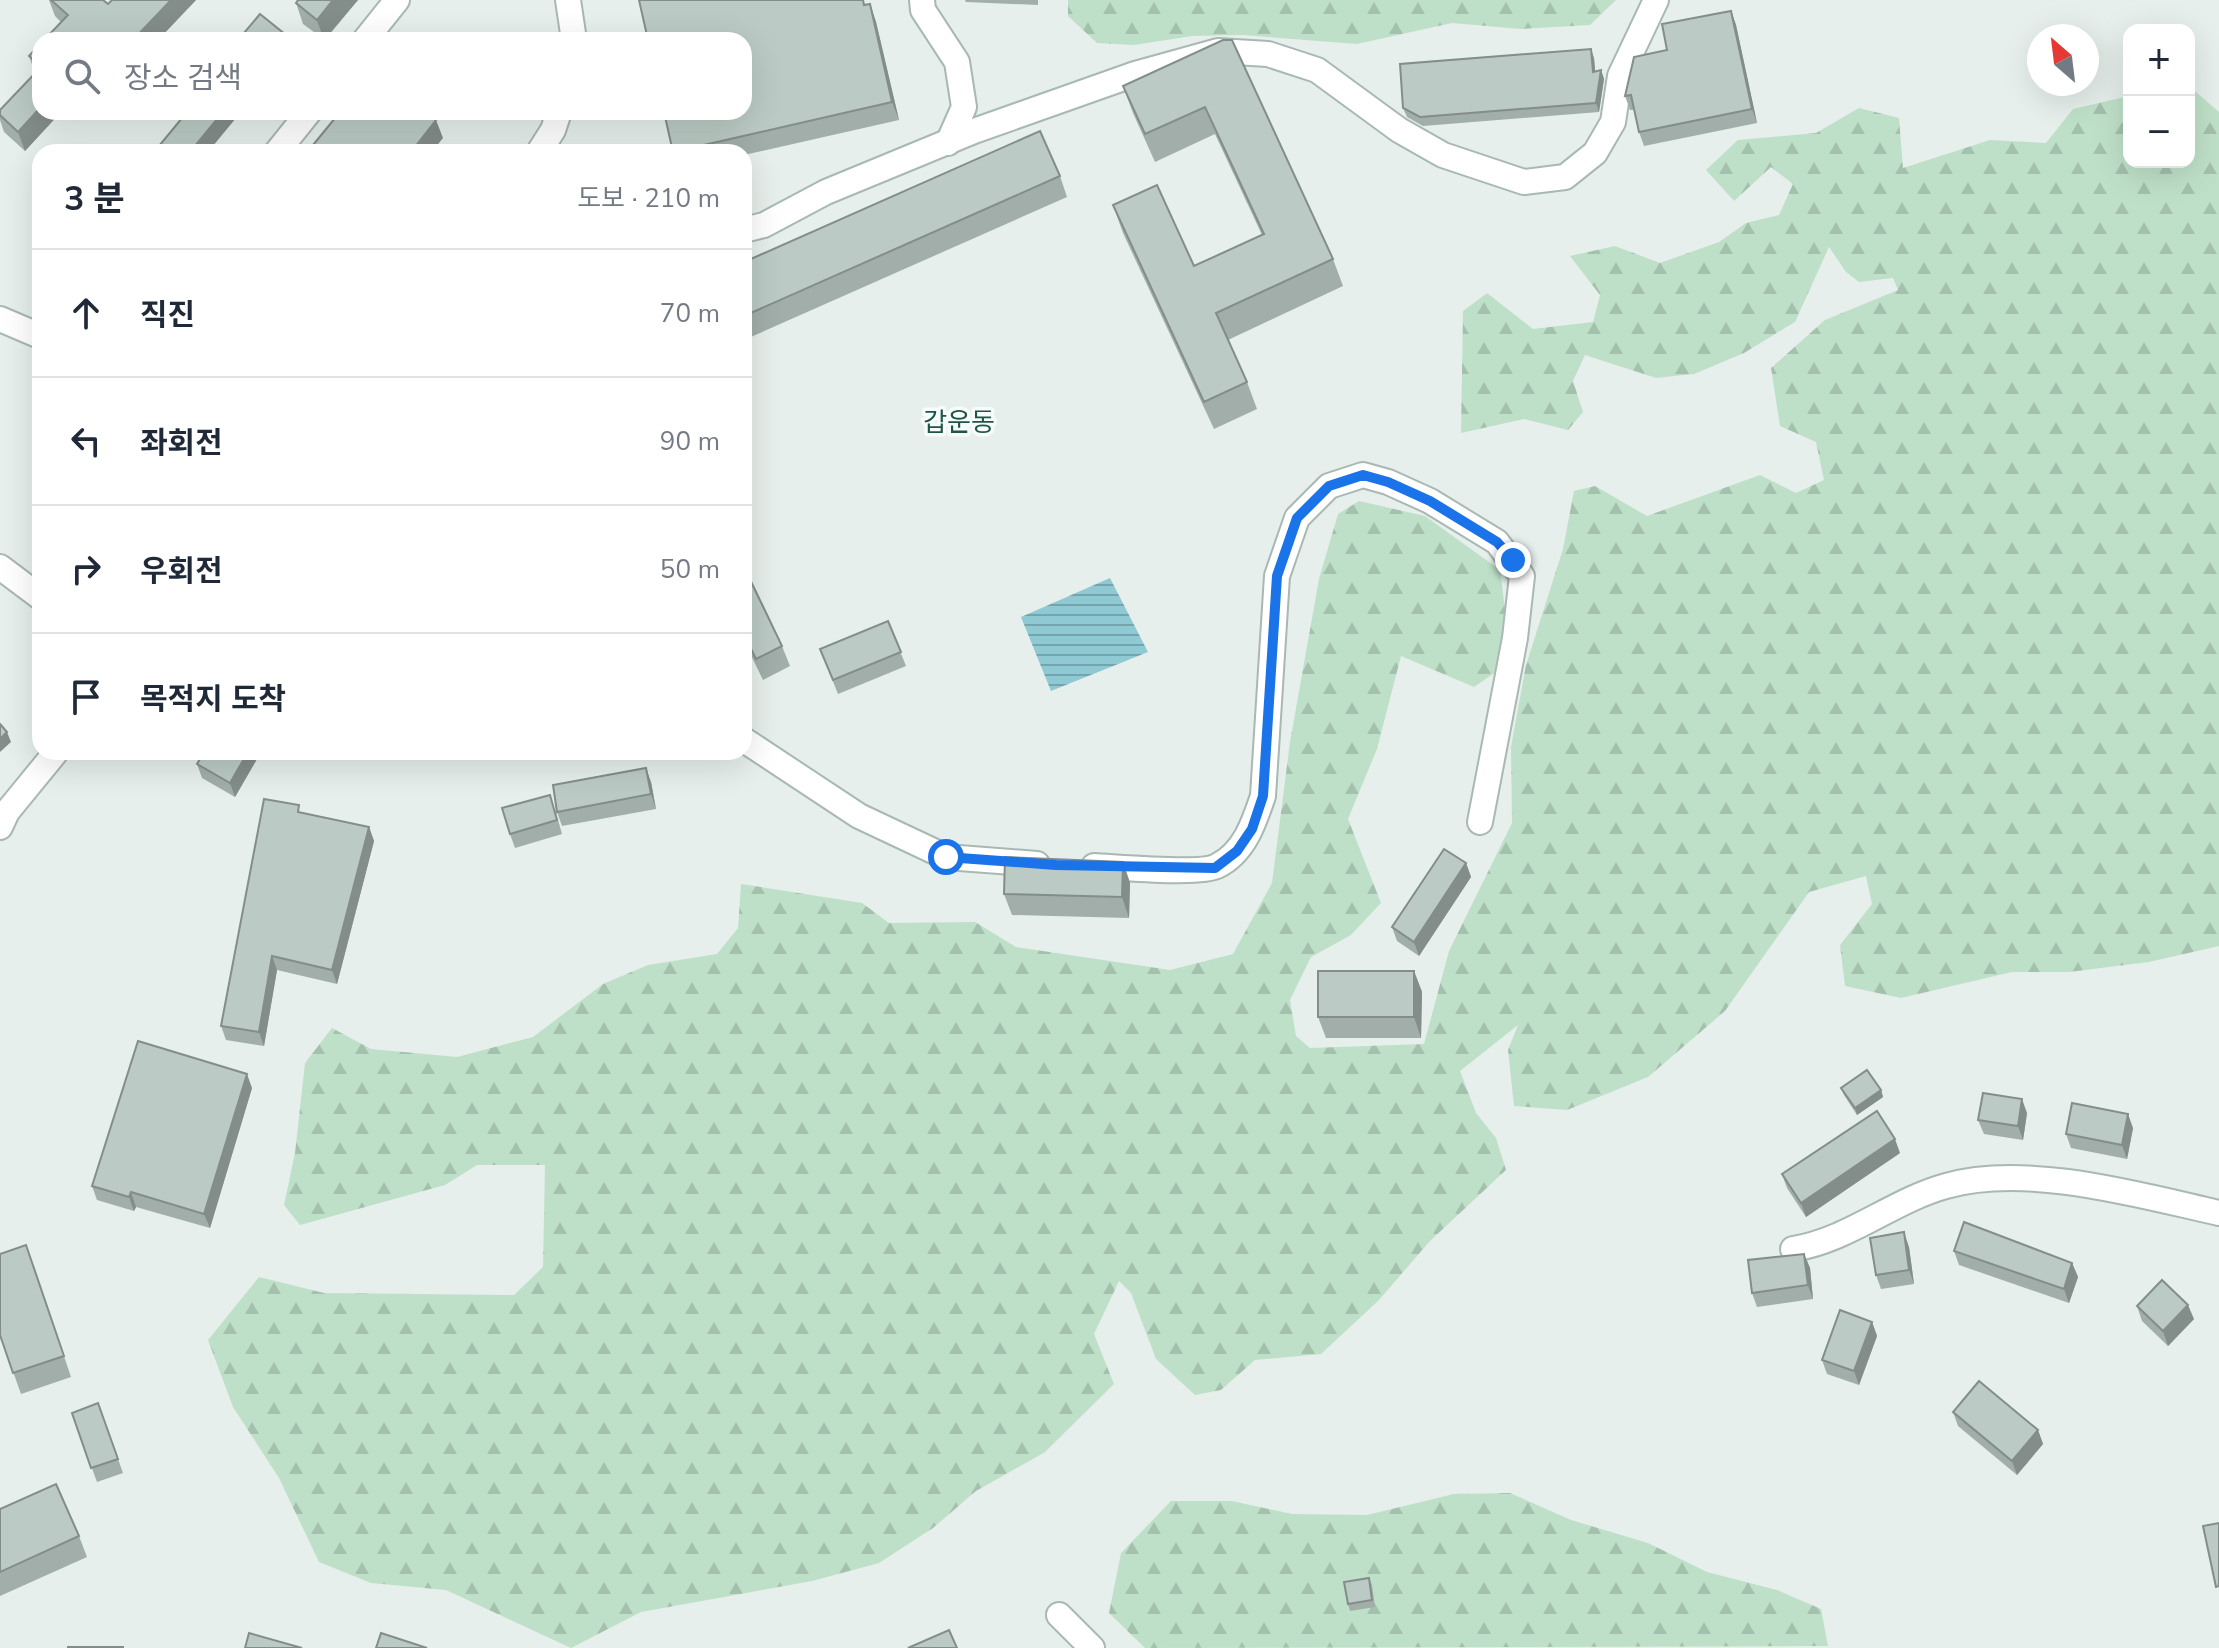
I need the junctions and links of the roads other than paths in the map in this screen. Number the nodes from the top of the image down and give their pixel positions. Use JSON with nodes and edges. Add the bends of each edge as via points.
{"nodes":[{"id":1,"x":397,"y":0,"type":"edge"},
{"id":2,"x":568,"y":0,"type":"edge"},
{"id":3,"x":922,"y":0,"type":"edge"},
{"id":4,"x":1656,"y":0,"type":"edge"},
{"id":5,"x":371,"y":32,"type":"edge"},
{"id":6,"x":573,"y":32,"type":"edge"},
{"id":7,"x":303,"y":120,"type":"edge"},
{"id":8,"x":556,"y":120,"type":"edge"},
{"id":9,"x":948,"y":143,"type":"junction"},
{"id":10,"x":283,"y":144,"type":"edge"},
{"id":11,"x":544,"y":144,"type":"edge"},
{"id":12,"x":752,"y":228,"type":"edge"},
{"id":13,"x":0,"y":319,"type":"edge"},
{"id":14,"x":32,"y":333,"type":"edge"},
{"id":15,"x":0,"y":567,"type":"edge"},
{"id":16,"x":32,"y":591,"type":"edge"},
{"id":17,"x":752,"y":745,"type":"edge"},
{"id":18,"x":49,"y":760,"type":"edge"},
{"id":19,"x":1480,"y":822,"type":"dead end"},
{"id":20,"x":0,"y":827,"type":"edge"},
{"id":21,"x":2219,"y":1213,"type":"edge"},
{"id":22,"x":1793,"y":1249,"type":"dead end"},
{"id":23,"x":1059,"y":1615,"type":"dead end"},
{"id":24,"x":1092,"y":1648,"type":"edge"}],
"edges":[{"from":1,"to":5,"type":"street"},
{"from":2,"to":6,"type":"street"},
{"from":3,"to":9,"type":"street","via":[[923,10],[957,62],[964,107]]},
{"from":4,"to":9,"type":"street","via":[[1620,76],[1613,122],[1595,153],[1565,177],[1524,182],[1443,155],[1317,70],[1268,54],[1218,51],[1135,74]]},
{"from":7,"to":10,"type":"street"},
{"from":8,"to":11,"type":"street"},
{"from":9,"to":12,"type":"street"},
{"from":13,"to":14,"type":"street"},
{"from":15,"to":16,"type":"street"},
{"from":17,"to":19,"type":"street","via":[[859,816],[946,857],[1215,868],[1237,851],[1252,829],[1263,796],[1277,576],[1297,518],[1329,486],[1363,475],[1430,501],[1497,542],[1522,576]]},
{"from":18,"to":20,"type":"street"},
{"from":21,"to":22,"type":"street","via":[[2114,1189],[1995,1176],[1945,1186],[1821,1244]]},
{"from":23,"to":24,"type":"street"}]}
